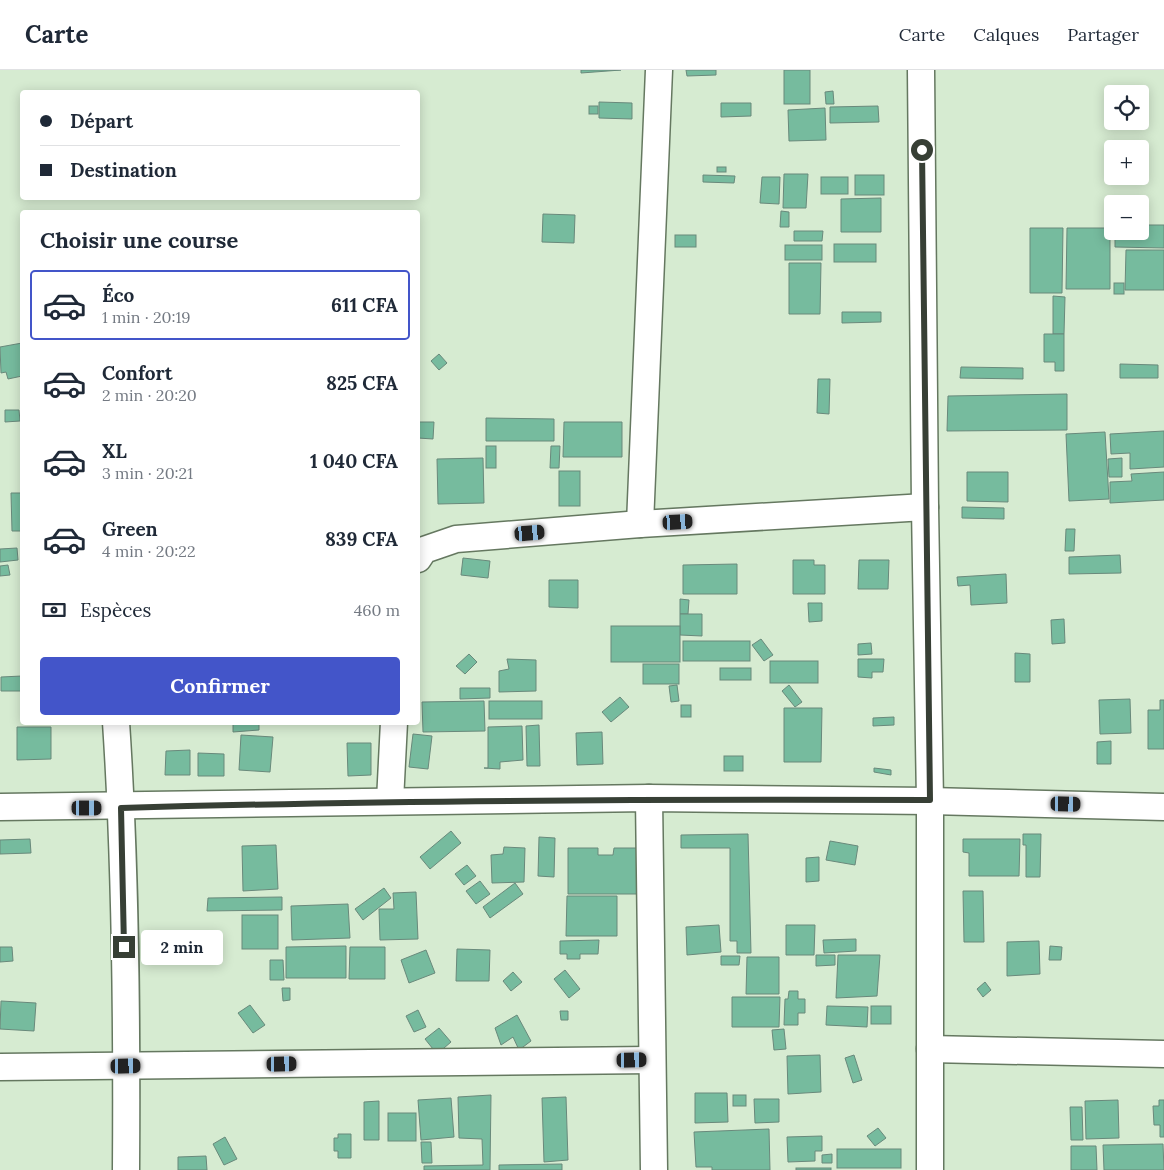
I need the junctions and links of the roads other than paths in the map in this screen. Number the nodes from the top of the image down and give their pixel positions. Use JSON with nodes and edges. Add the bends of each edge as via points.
{"nodes":[{"id":1,"x":659,"y":70,"type":"edge"},
{"id":2,"x":922,"y":70,"type":"edge"},
{"id":3,"x":925,"y":507,"type":"junction"},
{"id":4,"x":640,"y":524,"type":"junction"},
{"id":5,"x":420,"y":556,"type":"edge"},
{"id":6,"x":116,"y":725,"type":"edge"},
{"id":7,"x":394,"y":725,"type":"edge"},
{"id":8,"x":649,"y":798,"type":"junction"},
{"id":9,"x":930,"y":800,"type":"junction"},
{"id":10,"x":390,"y":801,"type":"junction"},
{"id":11,"x":1164,"y":807,"type":"edge"},
{"id":12,"x":0,"y":808,"type":"edge"},
{"id":13,"x":121,"y":808,"type":"junction"},
{"id":14,"x":930,"y":1049,"type":"junction"},
{"id":15,"x":1164,"y":1054,"type":"edge"},
{"id":16,"x":652,"y":1060,"type":"junction"},
{"id":17,"x":126,"y":1066,"type":"junction"},
{"id":18,"x":0,"y":1067,"type":"edge"},
{"id":19,"x":126,"y":1170,"type":"edge"},
{"id":20,"x":654,"y":1170,"type":"edge"},
{"id":21,"x":930,"y":1170,"type":"edge"}],
"edges":[{"from":1,"to":4,"type":"street"},
{"from":2,"to":3,"type":"street"},
{"from":3,"to":4,"type":"street"},
{"from":3,"to":9,"type":"street"},
{"from":4,"to":5,"type":"street","via":[[456,540],[424,550]]},
{"from":6,"to":13,"type":"street"},
{"from":7,"to":10,"type":"street"},
{"from":8,"to":9,"type":"street"},
{"from":8,"to":10,"type":"street"},
{"from":8,"to":16,"type":"street"},
{"from":9,"to":11,"type":"street"},
{"from":9,"to":14,"type":"street"},
{"from":10,"to":13,"type":"street"},
{"from":12,"to":13,"type":"street"},
{"from":13,"to":17,"type":"street"},
{"from":14,"to":15,"type":"street"},
{"from":14,"to":21,"type":"street"},
{"from":16,"to":17,"type":"street"},
{"from":16,"to":20,"type":"street"},
{"from":17,"to":18,"type":"street"},
{"from":17,"to":19,"type":"street"}]}
